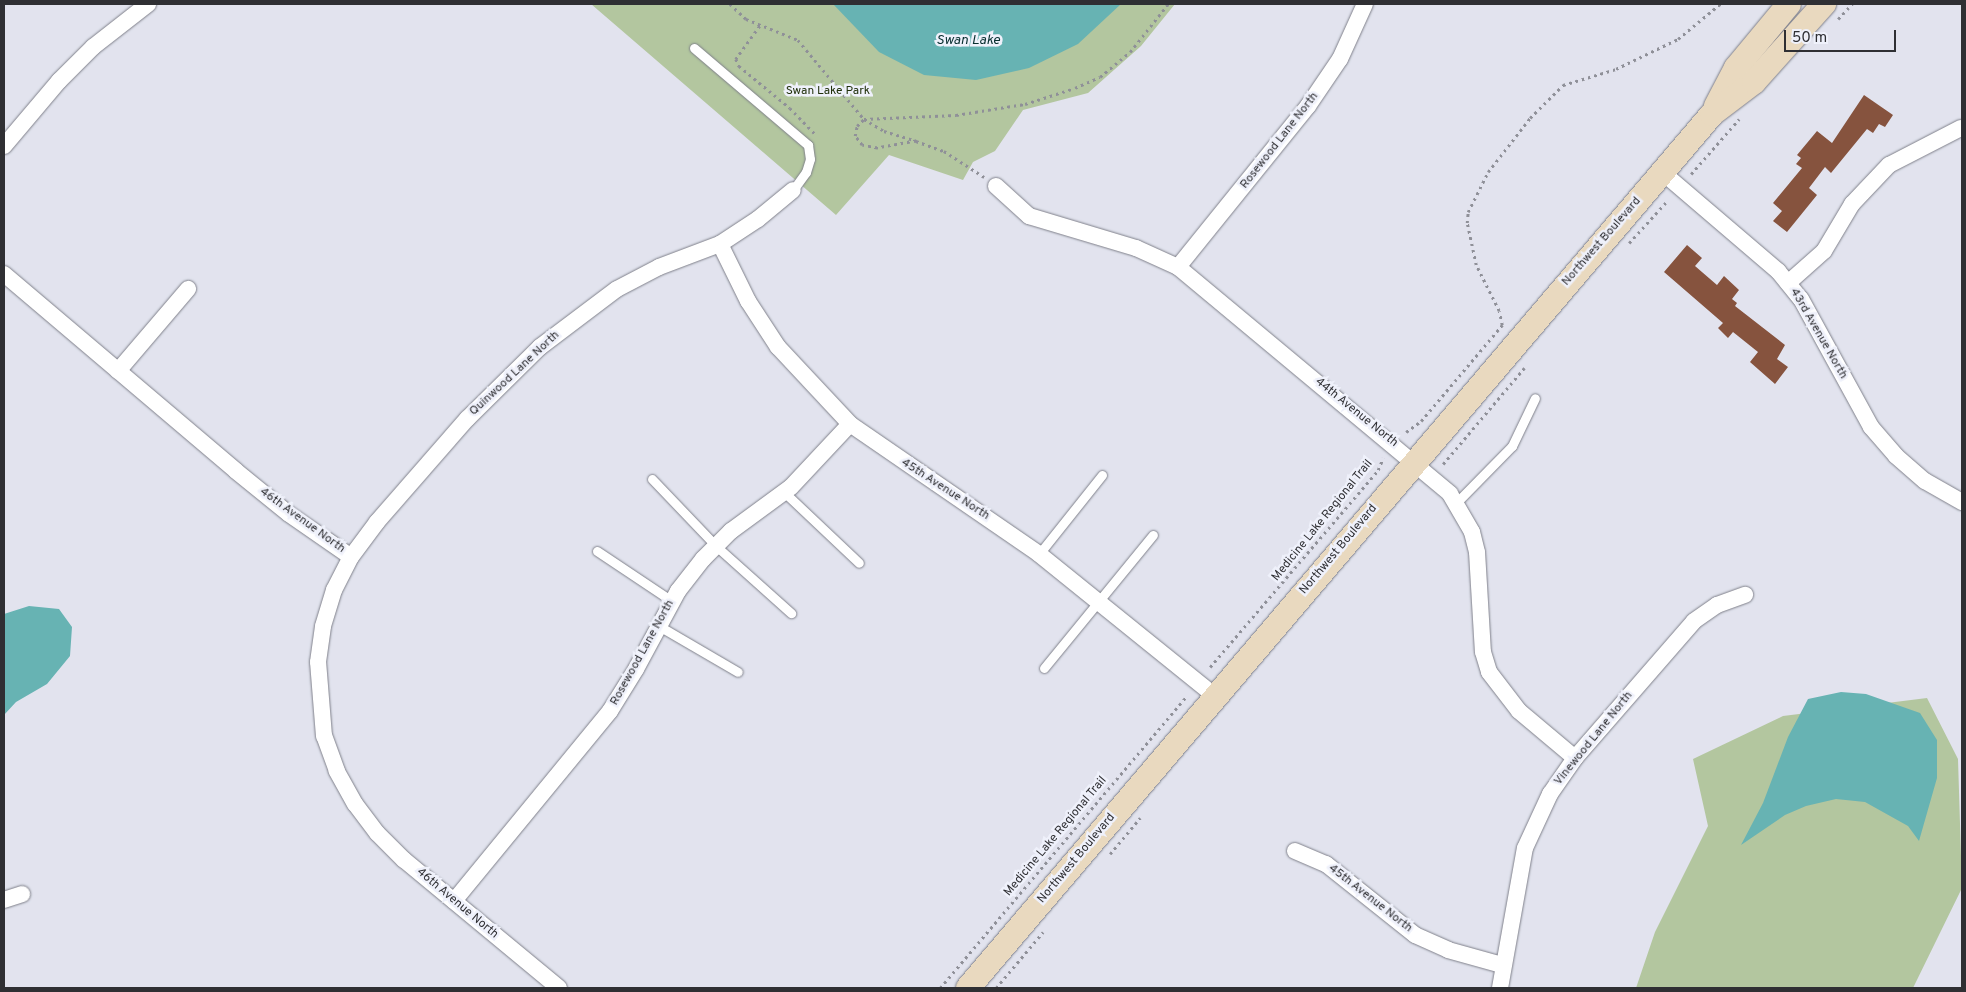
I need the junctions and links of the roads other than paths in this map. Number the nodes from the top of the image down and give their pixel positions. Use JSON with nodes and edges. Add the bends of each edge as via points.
{"nodes":[{"id":1,"x":148,"y":4,"type":"edge"},
{"id":2,"x":1365,"y":4,"type":"edge"},
{"id":3,"x":1789,"y":4,"type":"edge"},
{"id":4,"x":1824,"y":4,"type":"edge"},
{"id":5,"x":694,"y":48,"type":"dead end"},
{"id":6,"x":1712,"y":114,"type":"junction"},
{"id":7,"x":1960,"y":128,"type":"dead end"},
{"id":8,"x":4,"y":146,"type":"edge"},
{"id":9,"x":1662,"y":172,"type":"junction"},
{"id":10,"x":996,"y":186,"type":"road end"},
{"id":11,"x":793,"y":190,"type":"joint"},
{"id":12,"x":720,"y":244,"type":"junction"},
{"id":13,"x":1178,"y":267,"type":"junction"},
{"id":14,"x":4,"y":274,"type":"edge"},
{"id":15,"x":1788,"y":283,"type":"junction"},
{"id":16,"x":188,"y":289,"type":"dead end"},
{"id":17,"x":118,"y":371,"type":"junction"},
{"id":18,"x":1535,"y":398,"type":"dead end"},
{"id":19,"x":850,"y":424,"type":"junction"},
{"id":20,"x":1414,"y":462,"type":"junction"},
{"id":21,"x":1102,"y":475,"type":"dead end"},
{"id":22,"x":652,"y":479,"type":"dead end"},
{"id":23,"x":784,"y":492,"type":"junction"},
{"id":24,"x":1962,"y":502,"type":"edge"},
{"id":25,"x":1456,"y":503,"type":"junction"},
{"id":26,"x":1153,"y":535,"type":"dead end"},
{"id":27,"x":716,"y":546,"type":"junction"},
{"id":28,"x":598,"y":551,"type":"dead end"},
{"id":29,"x":1039,"y":554,"type":"junction"},
{"id":30,"x":351,"y":557,"type":"junction"},
{"id":31,"x":859,"y":563,"type":"dead end"},
{"id":32,"x":1745,"y":595,"type":"dead end"},
{"id":33,"x":672,"y":601,"type":"junction"},
{"id":34,"x":1098,"y":601,"type":"junction"},
{"id":35,"x":792,"y":613,"type":"dead end"},
{"id":36,"x":659,"y":626,"type":"junction"},
{"id":37,"x":1044,"y":668,"type":"dead end"},
{"id":38,"x":738,"y":672,"type":"dead end"},
{"id":39,"x":1215,"y":696,"type":"junction"},
{"id":40,"x":1575,"y":758,"type":"junction"},
{"id":41,"x":1295,"y":851,"type":"dead end"},
{"id":42,"x":22,"y":894,"type":"dead end"},
{"id":43,"x":4,"y":900,"type":"edge"},
{"id":44,"x":454,"y":901,"type":"junction"},
{"id":45,"x":1502,"y":965,"type":"junction"},
{"id":46,"x":559,"y":988,"type":"edge"},
{"id":47,"x":968,"y":988,"type":"edge"},
{"id":48,"x":1500,"y":988,"type":"edge"}],
"edges":[{"from":1,"to":8,"type":"street","via":[[86,54]]},
{"from":2,"to":13,"type":"street","name":"Rosewood Lane North","via":[[1340,59],[1308,106]]},
{"from":3,"to":6,"type":"main road","name":"Northwest Boulevard","via":[[1736,68]]},
{"from":4,"to":6,"type":"main road","name":"Northwest Boulevard","via":[[1754,82]]},
{"from":5,"to":11,"type":"lane","via":[[808,145],[810,159],[806,172]]},
{"from":6,"to":9,"type":"main road","name":"Northwest Boulevard"},
{"from":7,"to":15,"type":"street","via":[[1889,165],[1852,204],[1824,251]]},
{"from":9,"to":15,"type":"street","name":"43rd Avenue North","via":[[1752,247]]},
{"from":9,"to":20,"type":"main road","name":"Northwest Boulevard"},
{"from":10,"to":13,"type":"street","name":"44th Avenue North","via":[[1029,216],[1136,248]]},
{"from":11,"to":12,"type":"street","name":"Quinwood Lane North"},
{"from":12,"to":19,"type":"street","name":"45th Avenue North","via":[[748,301],[778,347]]},
{"from":12,"to":30,"type":"street","name":"Quinwood Lane North","via":[[659,266],[617,289],[540,347],[420,471]]},
{"from":13,"to":20,"type":"street","name":"44th Avenue North"},
{"from":14,"to":17,"type":"street","name":"46th Avenue North"},
{"from":15,"to":24,"type":"street","name":"43rd Avenue North","via":[[1805,307],[1871,427],[1896,456],[1925,481]]},
{"from":16,"to":17,"type":"street"},
{"from":17,"to":30,"type":"street","name":"46th Avenue North","via":[[289,514]]},
{"from":18,"to":25,"type":"lane","via":[[1512,446]]},
{"from":19,"to":23,"type":"street","name":"Rosewood Lane North"},
{"from":19,"to":29,"type":"street","name":"45th Avenue North"},
{"from":20,"to":25,"type":"street","name":"44th Avenue North"},
{"from":20,"to":39,"type":"main road","name":"Northwest Boulevard"},
{"from":21,"to":29,"type":"lane"},
{"from":22,"to":27,"type":"lane"},
{"from":23,"to":27,"type":"street","name":"Rosewood Lane North"},
{"from":23,"to":31,"type":"lane"},
{"from":25,"to":40,"type":"street","name":"44th Avenue North","via":[[1472,532],[1477,552],[1484,652],[1489,672],[1519,711]]},
{"from":26,"to":34,"type":"lane"},
{"from":27,"to":33,"type":"street","name":"Rosewood Lane North"},
{"from":27,"to":35,"type":"lane"},
{"from":28,"to":33,"type":"lane"},
{"from":29,"to":34,"type":"street","name":"45th Avenue North"},
{"from":30,"to":44,"type":"street","name":"46th Avenue North","via":[[334,590],[318,662],[324,736],[337,771],[377,833]]},
{"from":32,"to":40,"type":"street","name":"Vinewood Lane North","via":[[1717,605],[1694,621]]},
{"from":33,"to":36,"type":"street","name":"Rosewood Lane North"},
{"from":34,"to":37,"type":"lane"},
{"from":34,"to":39,"type":"street","name":"45th Avenue North"},
{"from":36,"to":38,"type":"lane"},
{"from":36,"to":44,"type":"street","name":"Rosewood Lane North","via":[[610,711]]},
{"from":39,"to":47,"type":"main road","name":"Northwest Boulevard"},
{"from":40,"to":45,"type":"street","name":"Vinewood Lane North","via":[[1537,816],[1525,848]]},
{"from":41,"to":45,"type":"street","name":"45th Avenue North","via":[[1326,864],[1415,935],[1448,950]]},
{"from":42,"to":43,"type":"street"},
{"from":44,"to":46,"type":"street","name":"46th Avenue North"},
{"from":45,"to":48,"type":"street","name":"Vinewood Lane North"}]}
